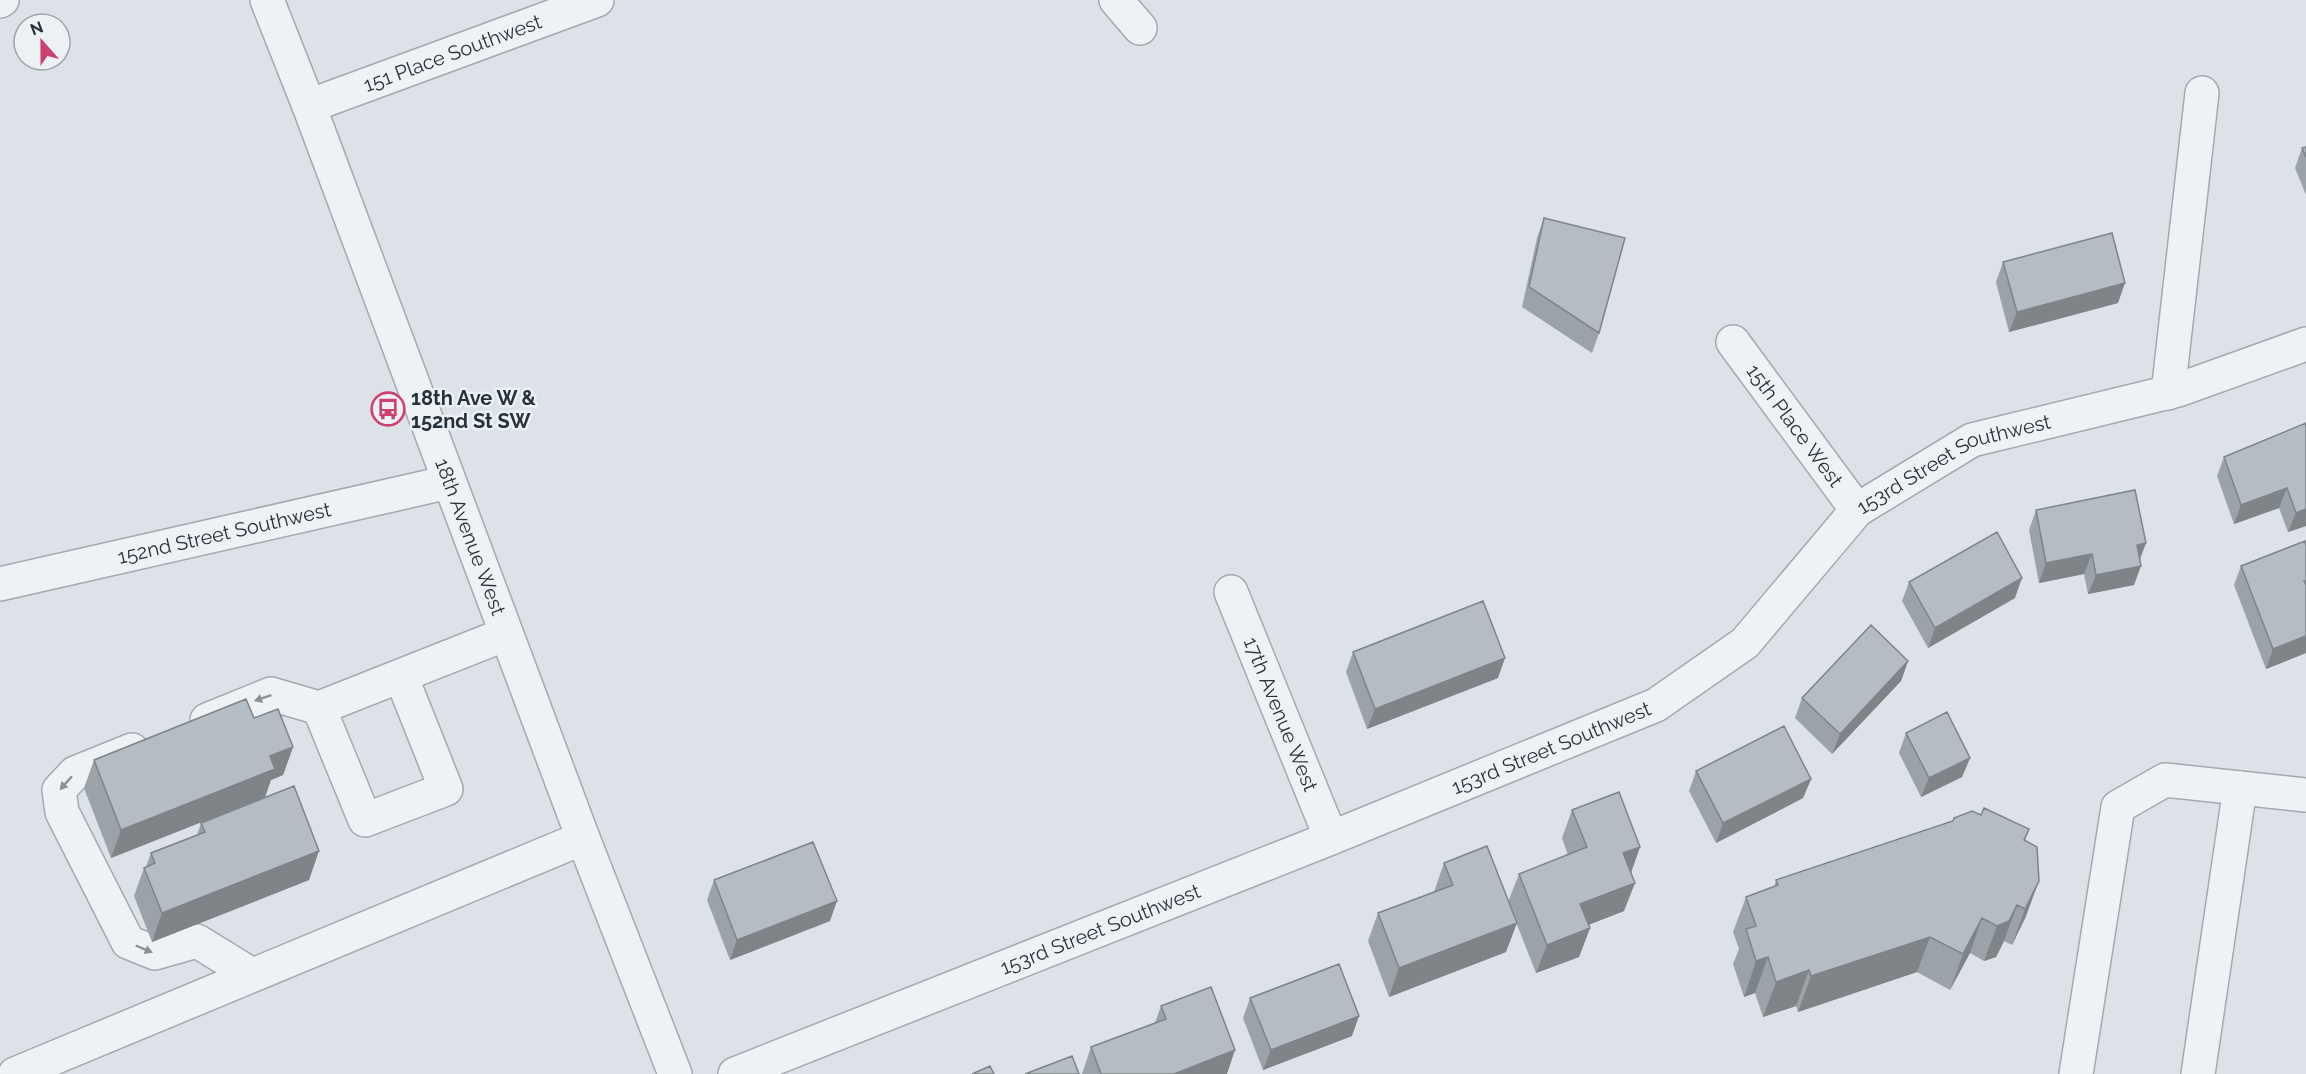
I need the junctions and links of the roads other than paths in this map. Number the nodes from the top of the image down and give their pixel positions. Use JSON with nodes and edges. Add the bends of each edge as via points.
{"nodes":[{"id":1,"x":267,"y":0,"type":"edge"},
{"id":2,"x":597,"y":0,"type":"edge"},
{"id":3,"x":1116,"y":0,"type":"edge"},
{"id":4,"x":1140,"y":28,"type":"dead end"},
{"id":5,"x":2202,"y":93,"type":"dead end"},
{"id":6,"x":309,"y":106,"type":"junction"},
{"id":7,"x":1733,"y":342,"type":"dead end"},
{"id":8,"x":2306,"y":344,"type":"edge"},
{"id":9,"x":2168,"y":393,"type":"junction"},
{"id":10,"x":449,"y":482,"type":"junction"},
{"id":11,"x":1857,"y":510,"type":"junction"},
{"id":12,"x":0,"y":584,"type":"edge"},
{"id":13,"x":1231,"y":592,"type":"dead end"},
{"id":14,"x":506,"y":634,"type":"junction"},
{"id":15,"x":401,"y":676,"type":"junction"},
{"id":16,"x":319,"y":708,"type":"junction"},
{"id":17,"x":2240,"y":788,"type":"junction"},
{"id":18,"x":2306,"y":795,"type":"edge"},
{"id":19,"x":583,"y":838,"type":"junction"},
{"id":20,"x":1331,"y":838,"type":"junction"},
{"id":21,"x":252,"y":975,"type":"junction"},
{"id":22,"x":15,"y":1074,"type":"edge"},
{"id":23,"x":675,"y":1074,"type":"edge"},
{"id":24,"x":735,"y":1074,"type":"edge"},
{"id":25,"x":2076,"y":1074,"type":"edge"},
{"id":26,"x":2198,"y":1074,"type":"edge"}],
"edges":[{"from":1,"to":6,"type":"street","name":"18th Avenue West"},
{"from":2,"to":6,"type":"street","name":"151 Place Southwest"},
{"from":3,"to":4,"type":"street"},
{"from":5,"to":9,"type":"street"},
{"from":6,"to":10,"type":"street","name":"18th Avenue West"},
{"from":7,"to":11,"type":"street","name":"15th Place West"},
{"from":8,"to":9,"type":"street","name":"153rd Street Southwest"},
{"from":9,"to":11,"type":"street","name":"153rd Street Southwest","via":[[1972,440]]},
{"from":10,"to":12,"type":"street","name":"152nd Street Southwest"},
{"from":10,"to":14,"type":"street","name":"18th Avenue West"},
{"from":11,"to":20,"type":"street","name":"153rd Street Southwest","via":[[1745,643],[1656,705]]},
{"from":13,"to":20,"type":"street","name":"17th Avenue West"},
{"from":14,"to":15,"type":"street"},
{"from":14,"to":19,"type":"street","name":"18th Avenue West"},
{"from":15,"to":16,"type":"street"},
{"from":15,"to":16,"type":"street","via":[[446,789],[365,820]]},
{"from":16,"to":21,"type":"street","one_way":true,"via":[[271,694],[75,773],[59,790],[62,812],[128,942],[155,954],[197,941]]},
{"from":17,"to":18,"type":"street"},
{"from":17,"to":25,"type":"street","via":[[2165,780],[2118,807]]},
{"from":17,"to":26,"type":"street"},
{"from":19,"to":21,"type":"street"},
{"from":19,"to":23,"type":"street","name":"18th Avenue West"},
{"from":20,"to":24,"type":"street","name":"153rd Street Southwest"},
{"from":21,"to":22,"type":"street"}]}
